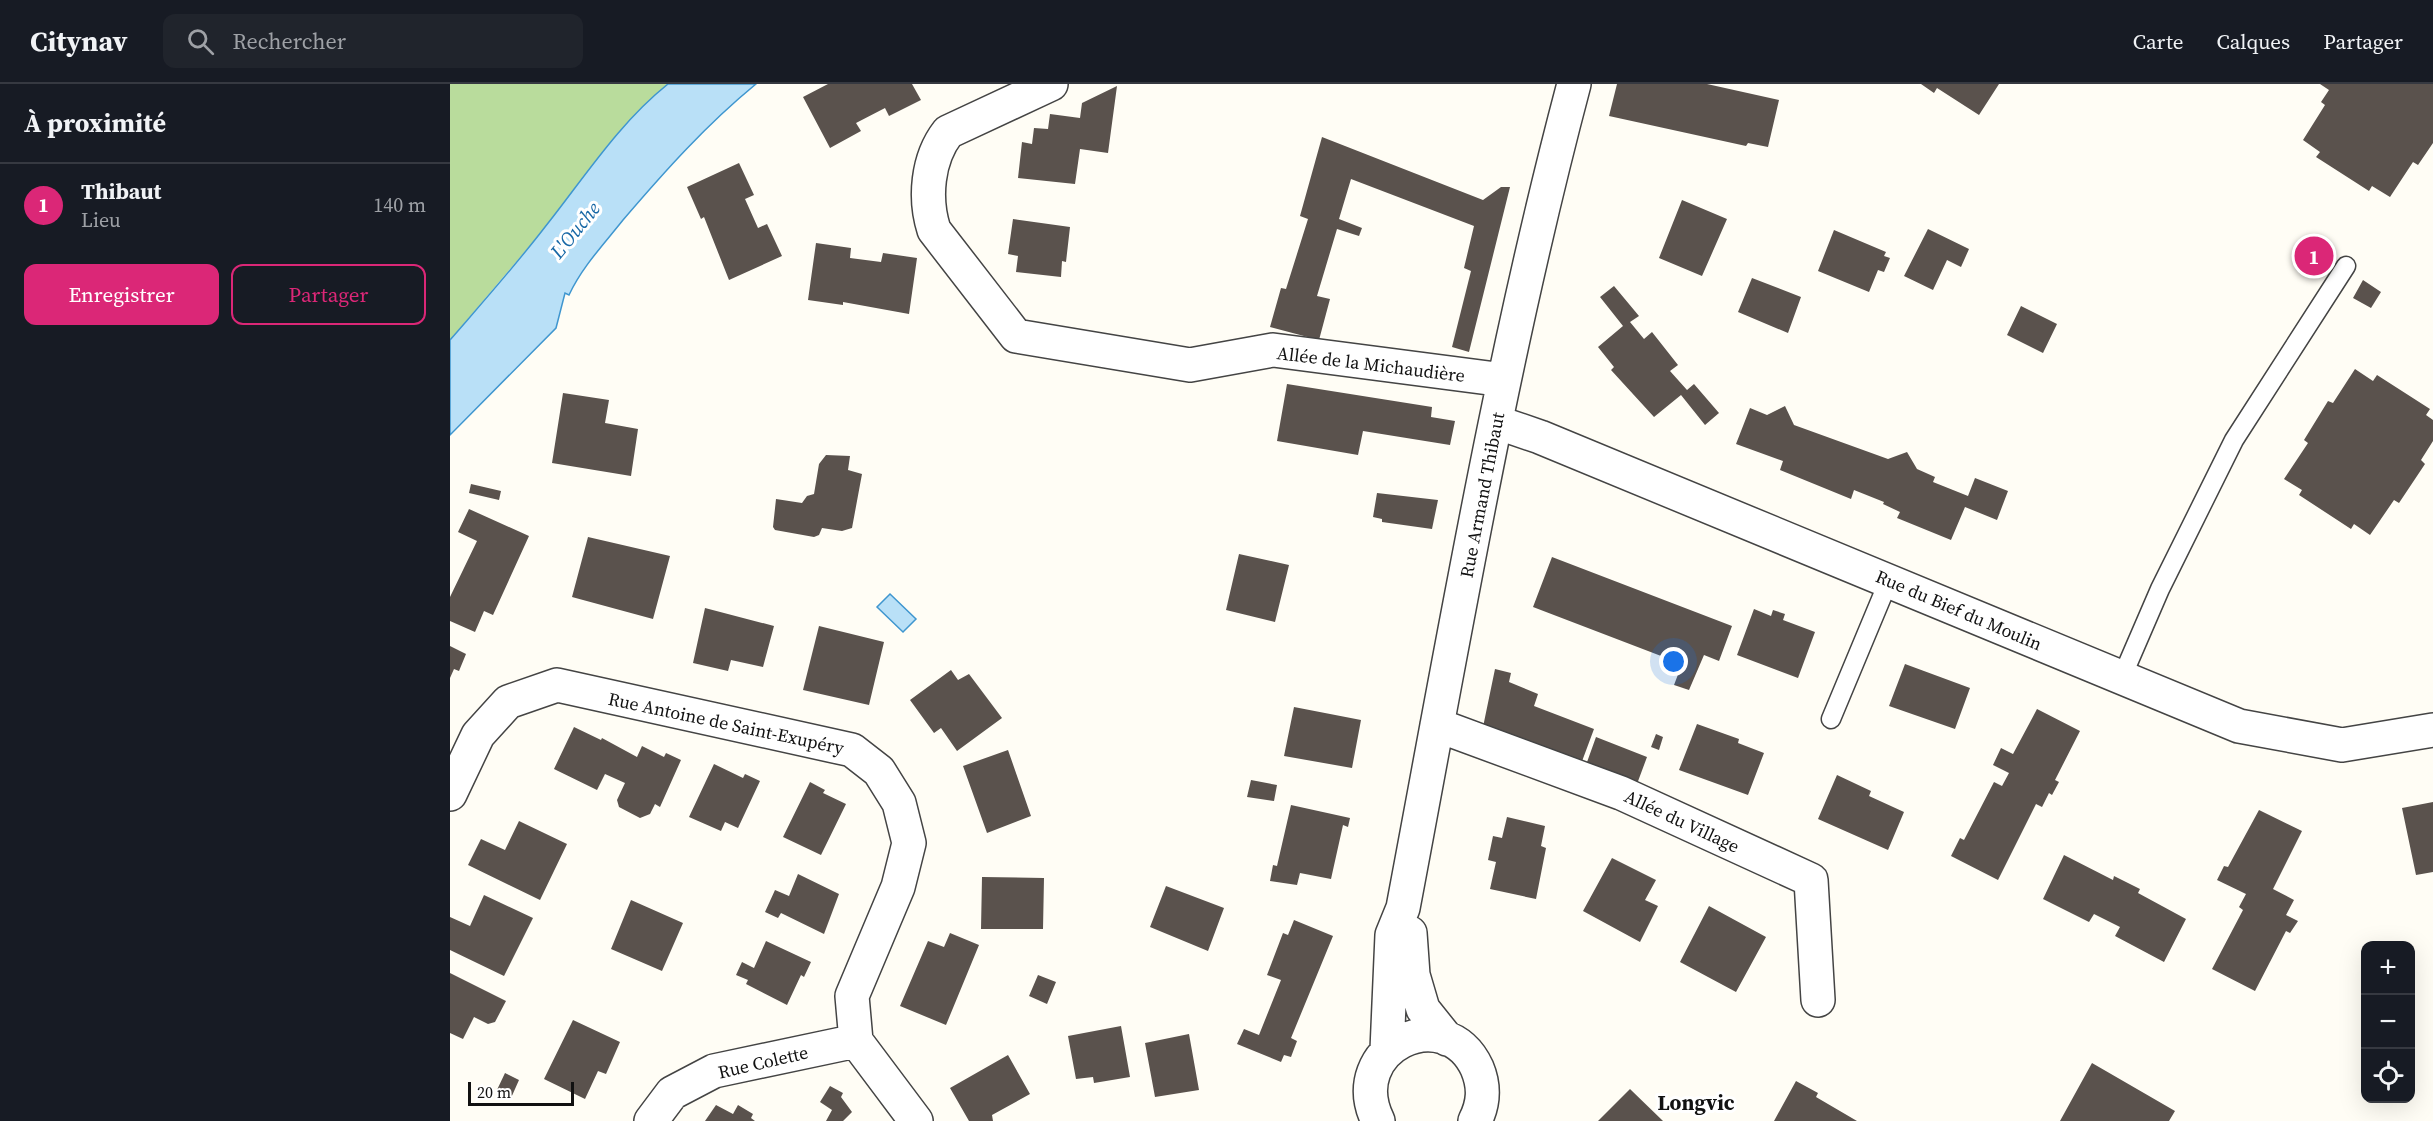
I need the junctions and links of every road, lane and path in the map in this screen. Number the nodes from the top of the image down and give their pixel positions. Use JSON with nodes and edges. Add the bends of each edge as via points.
{"nodes":[{"id":1,"x":1051,"y":84,"type":"edge"},
{"id":2,"x":1574,"y":84,"type":"edge"},
{"id":3,"x":2346,"y":266,"type":"dead end"},
{"id":4,"x":1504,"y":380,"type":"junction"},
{"id":5,"x":1496,"y":422,"type":"junction"},
{"id":6,"x":1889,"y":580,"type":"junction"},
{"id":7,"x":2122,"y":677,"type":"junction"},
{"id":8,"x":1831,"y":719,"type":"dead end"},
{"id":9,"x":1437,"y":725,"type":"junction"},
{"id":10,"x":2433,"y":729,"type":"edge"},
{"id":11,"x":450,"y":794,"type":"edge"},
{"id":12,"x":1403,"y":908,"type":"junction"},
{"id":13,"x":1818,"y":1000,"type":"dead end"},
{"id":14,"x":1447,"y":1040,"type":"junction"},
{"id":15,"x":856,"y":1041,"type":"junction"},
{"id":16,"x":1387,"y":1050,"type":"junction"},
{"id":17,"x":651,"y":1121,"type":"edge"},
{"id":18,"x":916,"y":1121,"type":"edge"},
{"id":19,"x":1378,"y":1121,"type":"edge"},
{"id":20,"x":1475,"y":1121,"type":"edge"}],
"edges":[{"from":1,"to":4,"type":"street","name":"Allée de la Michaudière","via":[[948,132],[939,144],[930,182],[929,211],[934,231],[1016,336],[1190,365],[1273,350]]},
{"from":2,"to":4,"type":"street","name":"Rue Armand Thibaut","via":[[1538,219]]},
{"from":3,"to":7,"type":"lane","via":[[2234,440],[2160,589]]},
{"from":4,"to":5,"type":"street","name":"Rue Armand Thibaut"},
{"from":5,"to":6,"type":"street","name":"Rue du Bief du Moulin"},
{"from":5,"to":9,"type":"street","name":"Rue Armand Thibaut"},
{"from":6,"to":7,"type":"street","name":"Rue du Bief du Moulin"},
{"from":6,"to":8,"type":"lane"},
{"from":7,"to":10,"type":"street","name":"Rue du Bief du Moulin","via":[[2240,726],[2342,745]]},
{"from":9,"to":12,"type":"street","name":"Rue Armand Thibaut"},
{"from":9,"to":13,"type":"street","name":"Allée du Village","via":[[1621,792],[1811,880]]},
{"from":11,"to":15,"type":"street","name":"Rue Antoine de Saint-Exupéry","via":[[478,735],[508,702],[557,686],[852,750],[879,771],[899,803],[909,843],[898,887],[852,996]]},
{"from":12,"to":14,"type":"street","name":"Rue Armand Thibaut","via":[[1411,938],[1413,975],[1423,1009]]},
{"from":12,"to":16,"type":"street","name":"Rue Armand Thibaut","via":[[1392,935]]},
{"from":14,"to":16,"type":"street","via":[[1417,1035]]},
{"from":14,"to":20,"type":"street","via":[[1471,1055],[1483,1081],[1483,1101]]},
{"from":15,"to":17,"type":"street","name":"Rue Colette","via":[[714,1071],[672,1093]]},
{"from":15,"to":18,"type":"street"},
{"from":16,"to":19,"type":"street","via":[[1375,1066],[1370,1085],[1371,1105]]}]}
